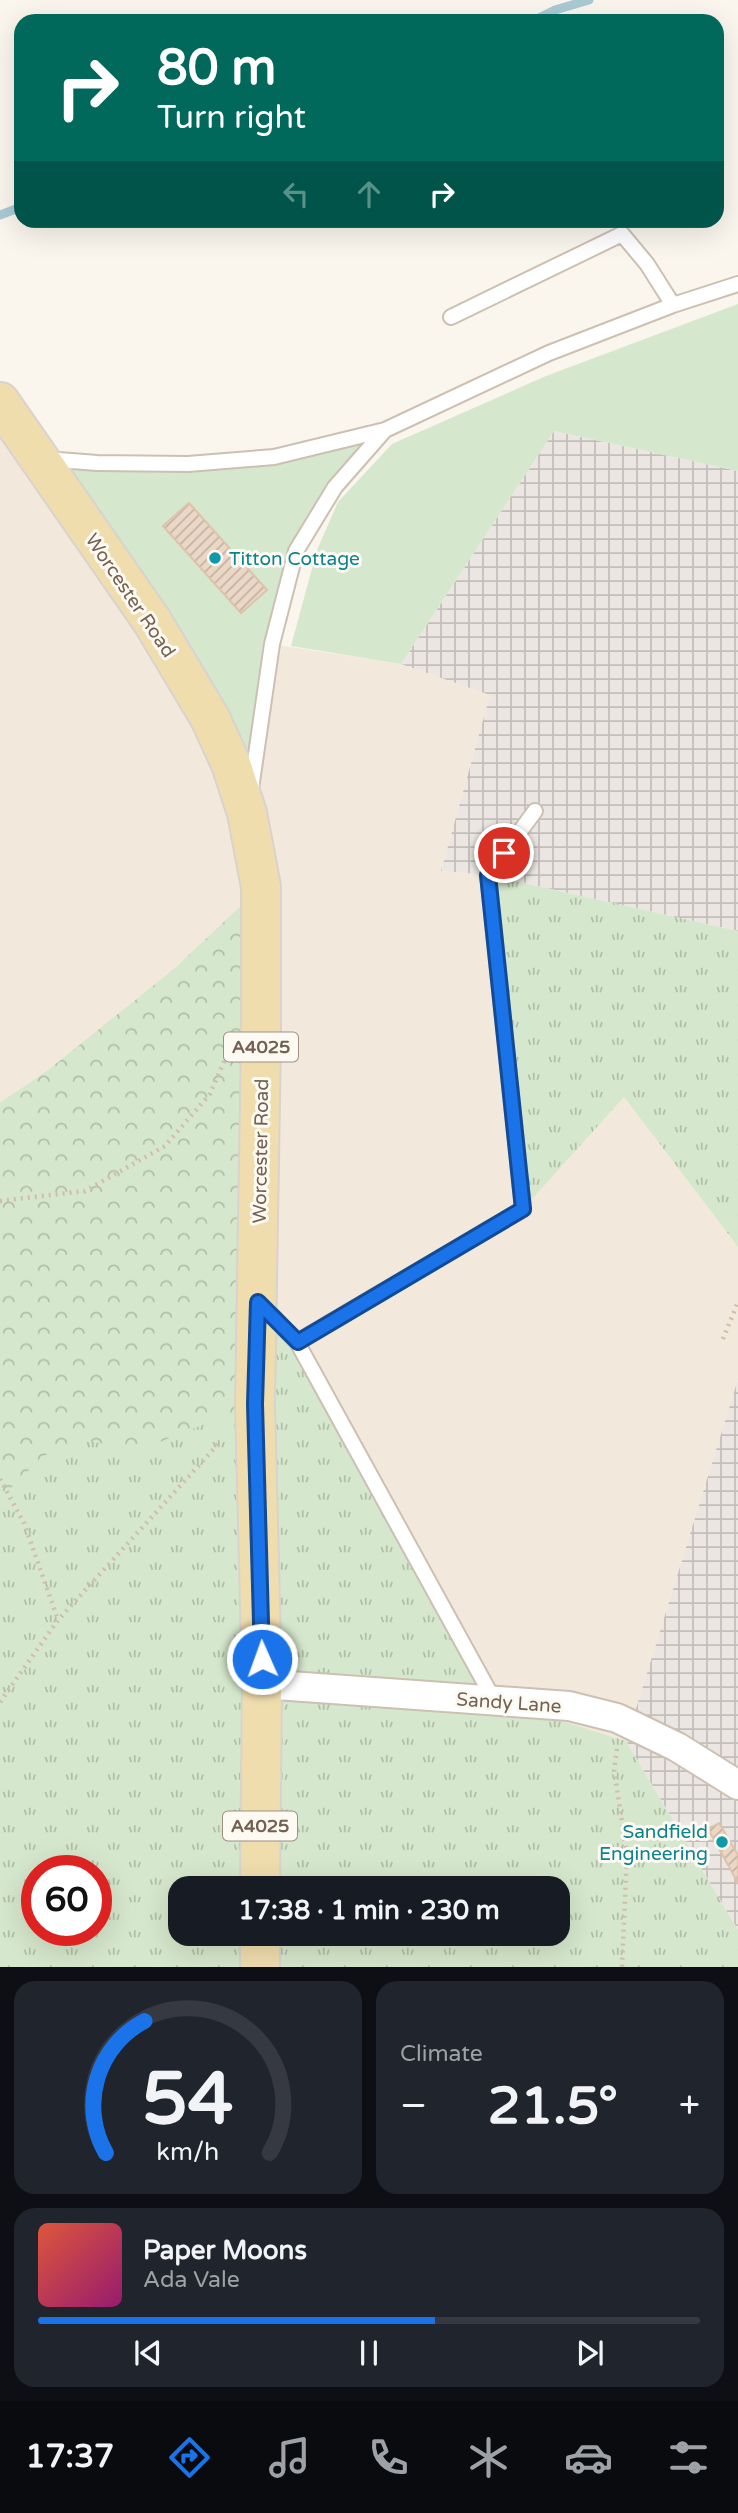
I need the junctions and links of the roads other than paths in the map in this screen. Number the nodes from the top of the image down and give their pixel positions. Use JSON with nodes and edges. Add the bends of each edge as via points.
{"nodes":[{"id":1,"x":738,"y":284,"type":"edge"},
{"id":2,"x":673,"y":305,"type":"junction"},
{"id":3,"x":452,"y":317,"type":"dead end"},
{"id":4,"x":0,"y":402,"type":"edge"},
{"id":5,"x":385,"y":430,"type":"junction"},
{"id":6,"x":38,"y":458,"type":"junction"},
{"id":7,"x":535,"y":811,"type":"dead end"},
{"id":8,"x":247,"y":813,"type":"junction"},
{"id":9,"x":258,"y":1302,"type":"junction"},
{"id":10,"x":298,"y":1342,"type":"junction"},
{"id":11,"x":262,"y":1685,"type":"junction"},
{"id":12,"x":494,"y":1700,"type":"junction"},
{"id":13,"x":738,"y":1785,"type":"edge"},
{"id":14,"x":260,"y":1876,"type":"edge"},
{"id":15,"x":260,"y":1946,"type":"edge"},
{"id":16,"x":260,"y":1967,"type":"edge"}],
"edges":[{"from":1,"to":2,"type":"lane"},
{"from":2,"to":3,"type":"lane","via":[[622,234]]},
{"from":2,"to":5,"type":"lane","via":[[549,353]]},
{"from":4,"to":6,"type":"main road","name":"Worcester Road","number":"A4025"},
{"from":5,"to":6,"type":"lane","via":[[274,457],[188,464]]},
{"from":5,"to":8,"type":"lane","via":[[335,487],[296,551],[272,644]]},
{"from":6,"to":8,"type":"main road","name":"Worcester Road","number":"A4025","via":[[152,621],[210,718]]},
{"from":7,"to":10,"type":"lane","via":[[488,875],[523,1209]]},
{"from":8,"to":9,"type":"main road","name":"Worcester Road","number":"A4025","via":[[261,887]]},
{"from":9,"to":10,"type":"lane"},
{"from":9,"to":11,"type":"main road","name":"Worcester Road","number":"A4025","via":[[255,1404]]},
{"from":10,"to":12,"type":"lane"},
{"from":11,"to":12,"type":"street","name":"Sandy Lane"},
{"from":11,"to":14,"type":"main road","name":"Worcester Road","number":"A4025"},
{"from":12,"to":13,"type":"street","name":"Sandy Lane","via":[[569,1706],[617,1718],[677,1747]]},
{"from":15,"to":16,"type":"main road"}]}
